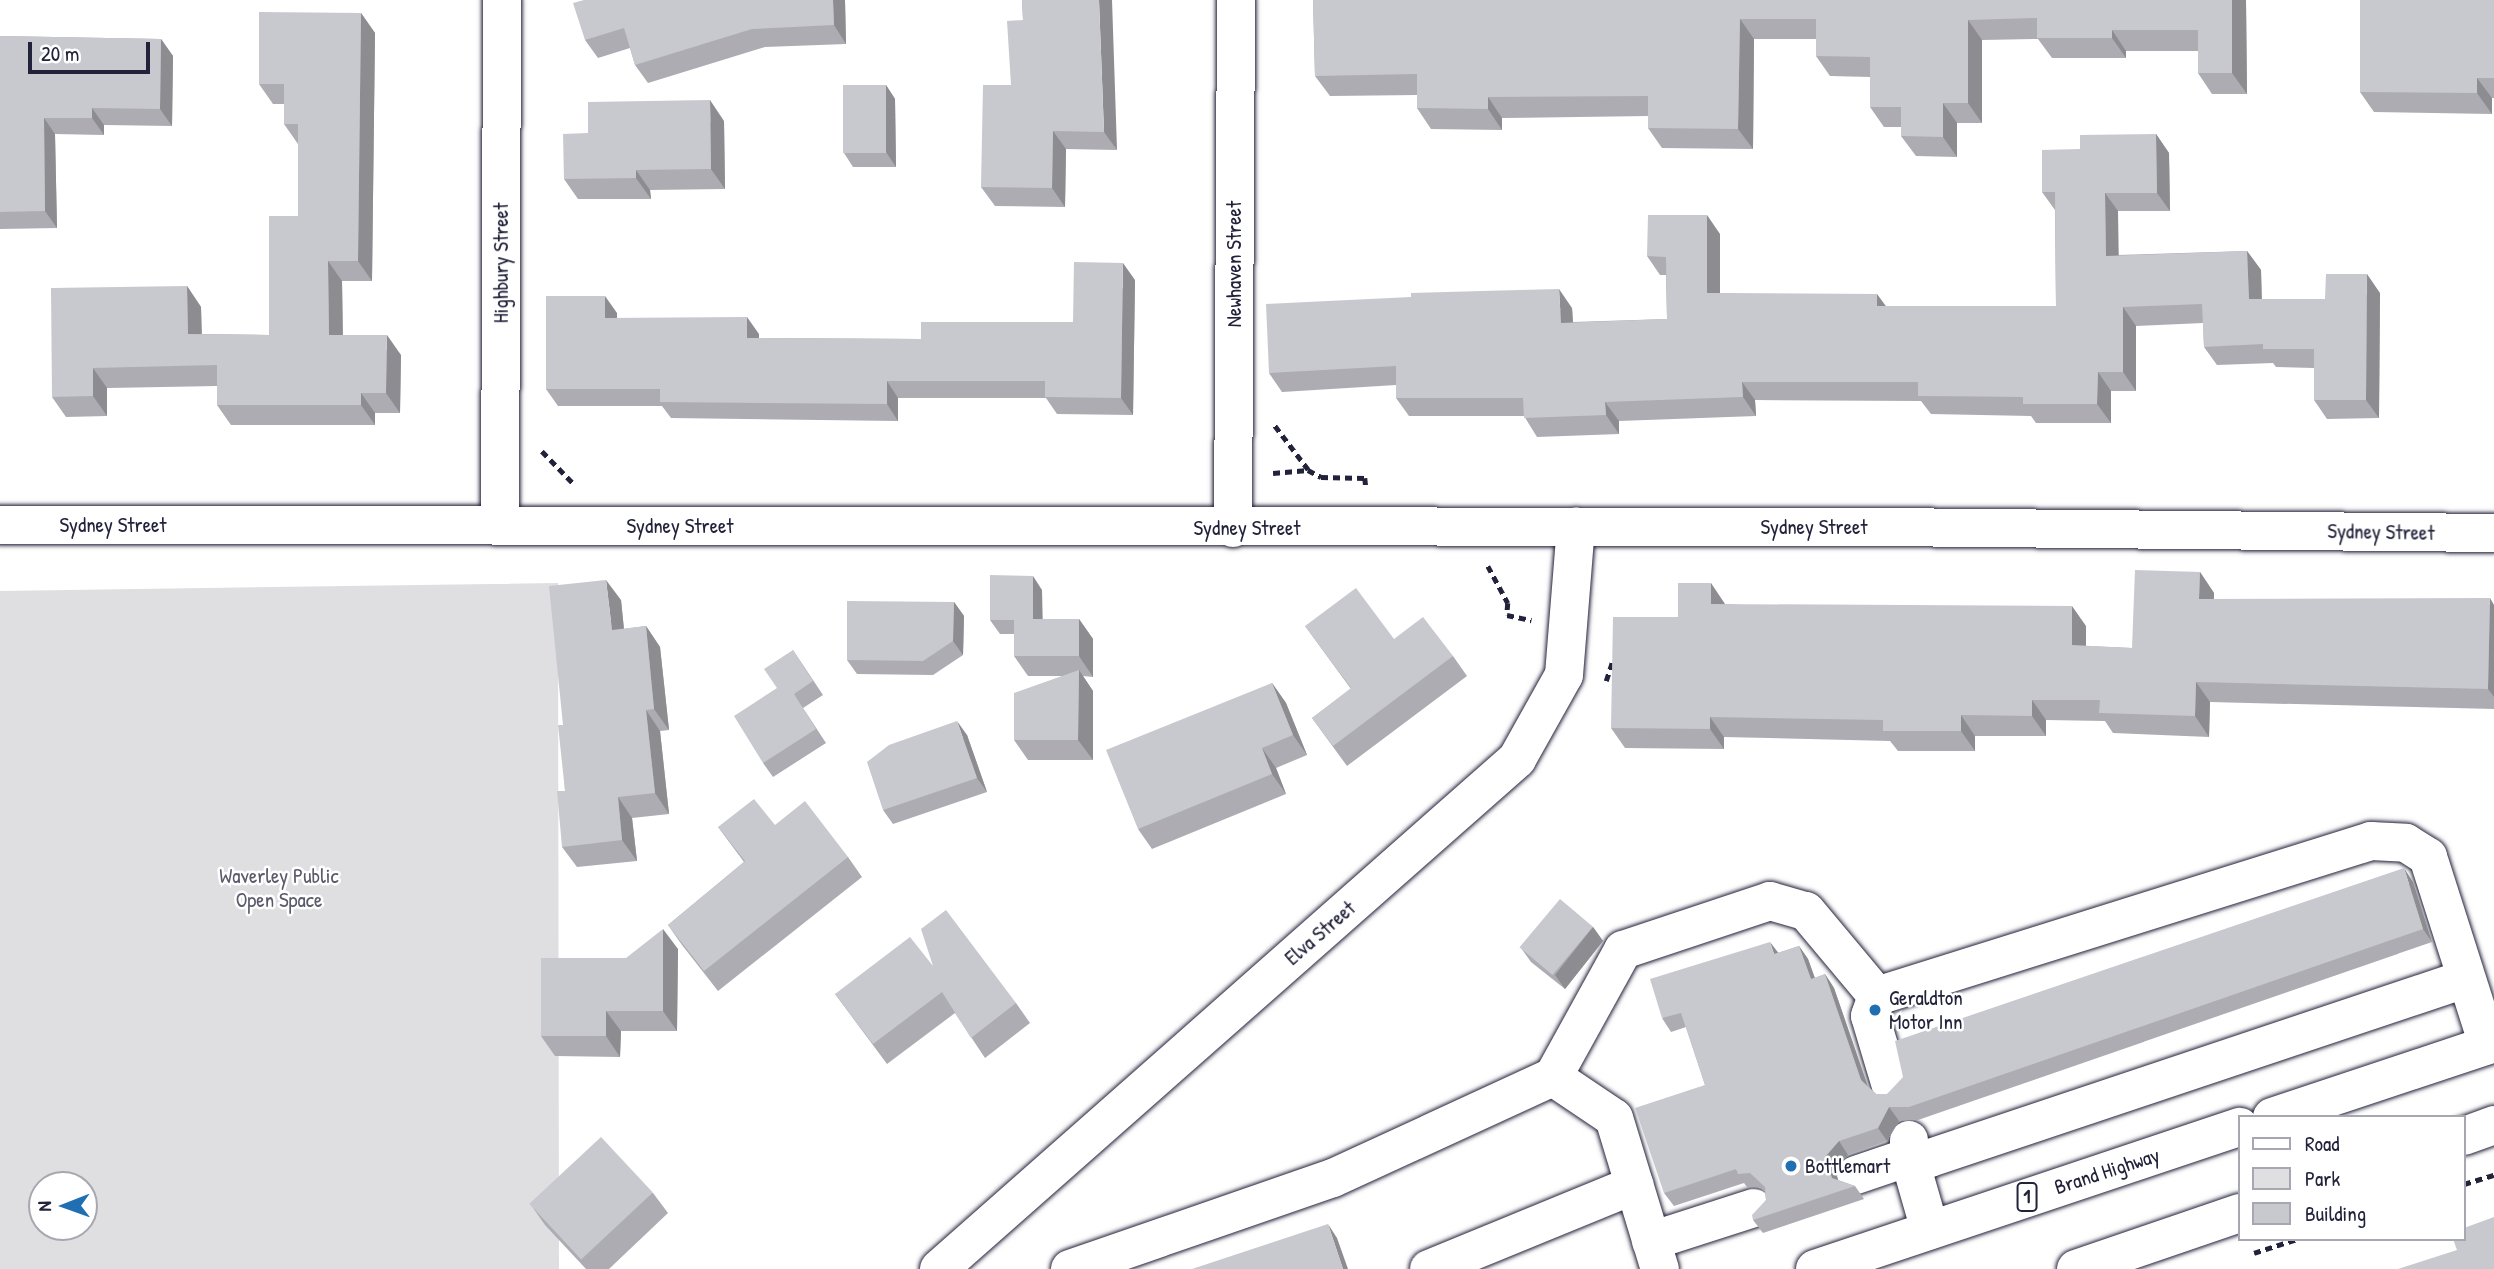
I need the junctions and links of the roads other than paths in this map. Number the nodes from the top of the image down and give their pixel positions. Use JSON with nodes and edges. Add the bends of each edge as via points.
{"nodes":[{"id":1,"x":502,"y":0,"type":"edge"},
{"id":2,"x":1236,"y":0,"type":"edge"},
{"id":3,"x":0,"y":525,"type":"edge"},
{"id":4,"x":500,"y":525,"type":"junction"},
{"id":5,"x":1576,"y":526,"type":"junction"},
{"id":6,"x":1233,"y":528,"type":"junction"},
{"id":7,"x":2494,"y":533,"type":"edge"},
{"id":8,"x":2465,"y":979,"type":"junction"},
{"id":9,"x":1877,"y":996,"type":"junction"},
{"id":10,"x":2491,"y":1044,"type":"edge"},
{"id":11,"x":1553,"y":1077,"type":"junction"},
{"id":12,"x":1891,"y":1086,"type":"edge"},
{"id":13,"x":2278,"y":1115,"type":"edge"},
{"id":14,"x":2494,"y":1125,"type":"edge"},
{"id":15,"x":2238,"y":1128,"type":"edge"},
{"id":16,"x":2466,"y":1135,"type":"edge"},
{"id":17,"x":1909,"y":1148,"type":"junction"},
{"id":18,"x":1856,"y":1175,"type":"dead end"},
{"id":19,"x":1634,"y":1185,"type":"junction"},
{"id":20,"x":1754,"y":1208,"type":"edge"},
{"id":21,"x":2238,"y":1214,"type":"edge"},
{"id":22,"x":1930,"y":1230,"type":"junction"},
{"id":23,"x":1656,"y":1255,"type":"edge"},
{"id":24,"x":2117,"y":1262,"type":"edge"},
{"id":25,"x":1430,"y":1268,"type":"edge"},
{"id":26,"x":939,"y":1269,"type":"edge"},
{"id":27,"x":1070,"y":1269,"type":"edge"},
{"id":28,"x":1815,"y":1269,"type":"edge"},
{"id":29,"x":2076,"y":1269,"type":"edge"}],
"edges":[{"from":1,"to":4,"type":"main road","name":"Highbury Street"},
{"from":2,"to":6,"type":"main road","name":"Newhaven Street"},
{"from":3,"to":4,"type":"main road","name":"Sydney Street"},
{"from":4,"to":6,"type":"main road","name":"Sydney Street"},
{"from":5,"to":6,"type":"main road","name":"Sydney Street"},
{"from":5,"to":7,"type":"main road","name":"Sydney Street"},
{"from":5,"to":26,"type":"main road","name":"Elva Street","via":[[1564,675],[1517,760]]},
{"from":8,"to":9,"type":"main road","via":[[2427,857],[2406,843],[2371,841]]},
{"from":8,"to":10,"type":"main road"},
{"from":8,"to":17,"type":"main road","via":[[1930,1158]]},
{"from":9,"to":11,"type":"main road","via":[[1807,911],[1770,901],[1623,950]]},
{"from":9,"to":12,"type":"main road","via":[[1870,1016]]},
{"from":10,"to":13,"type":"main road"},
{"from":11,"to":19,"type":"main road","via":[[1614,1118]]},
{"from":11,"to":27,"type":"main road","via":[[1333,1178]]},
{"from":14,"to":16,"type":"main road"},
{"from":15,"to":22,"type":"main road","name":"Brand Highway","number":"1"},
{"from":17,"to":18,"type":"main road"},
{"from":17,"to":22,"type":"main road"},
{"from":19,"to":23,"type":"main road"},
{"from":19,"to":25,"type":"main road"},
{"from":20,"to":23,"type":"main road"},
{"from":21,"to":24,"type":"main road"},
{"from":22,"to":28,"type":"main road","name":"Brand Highway","number":"1"},
{"from":24,"to":29,"type":"main road"}]}
